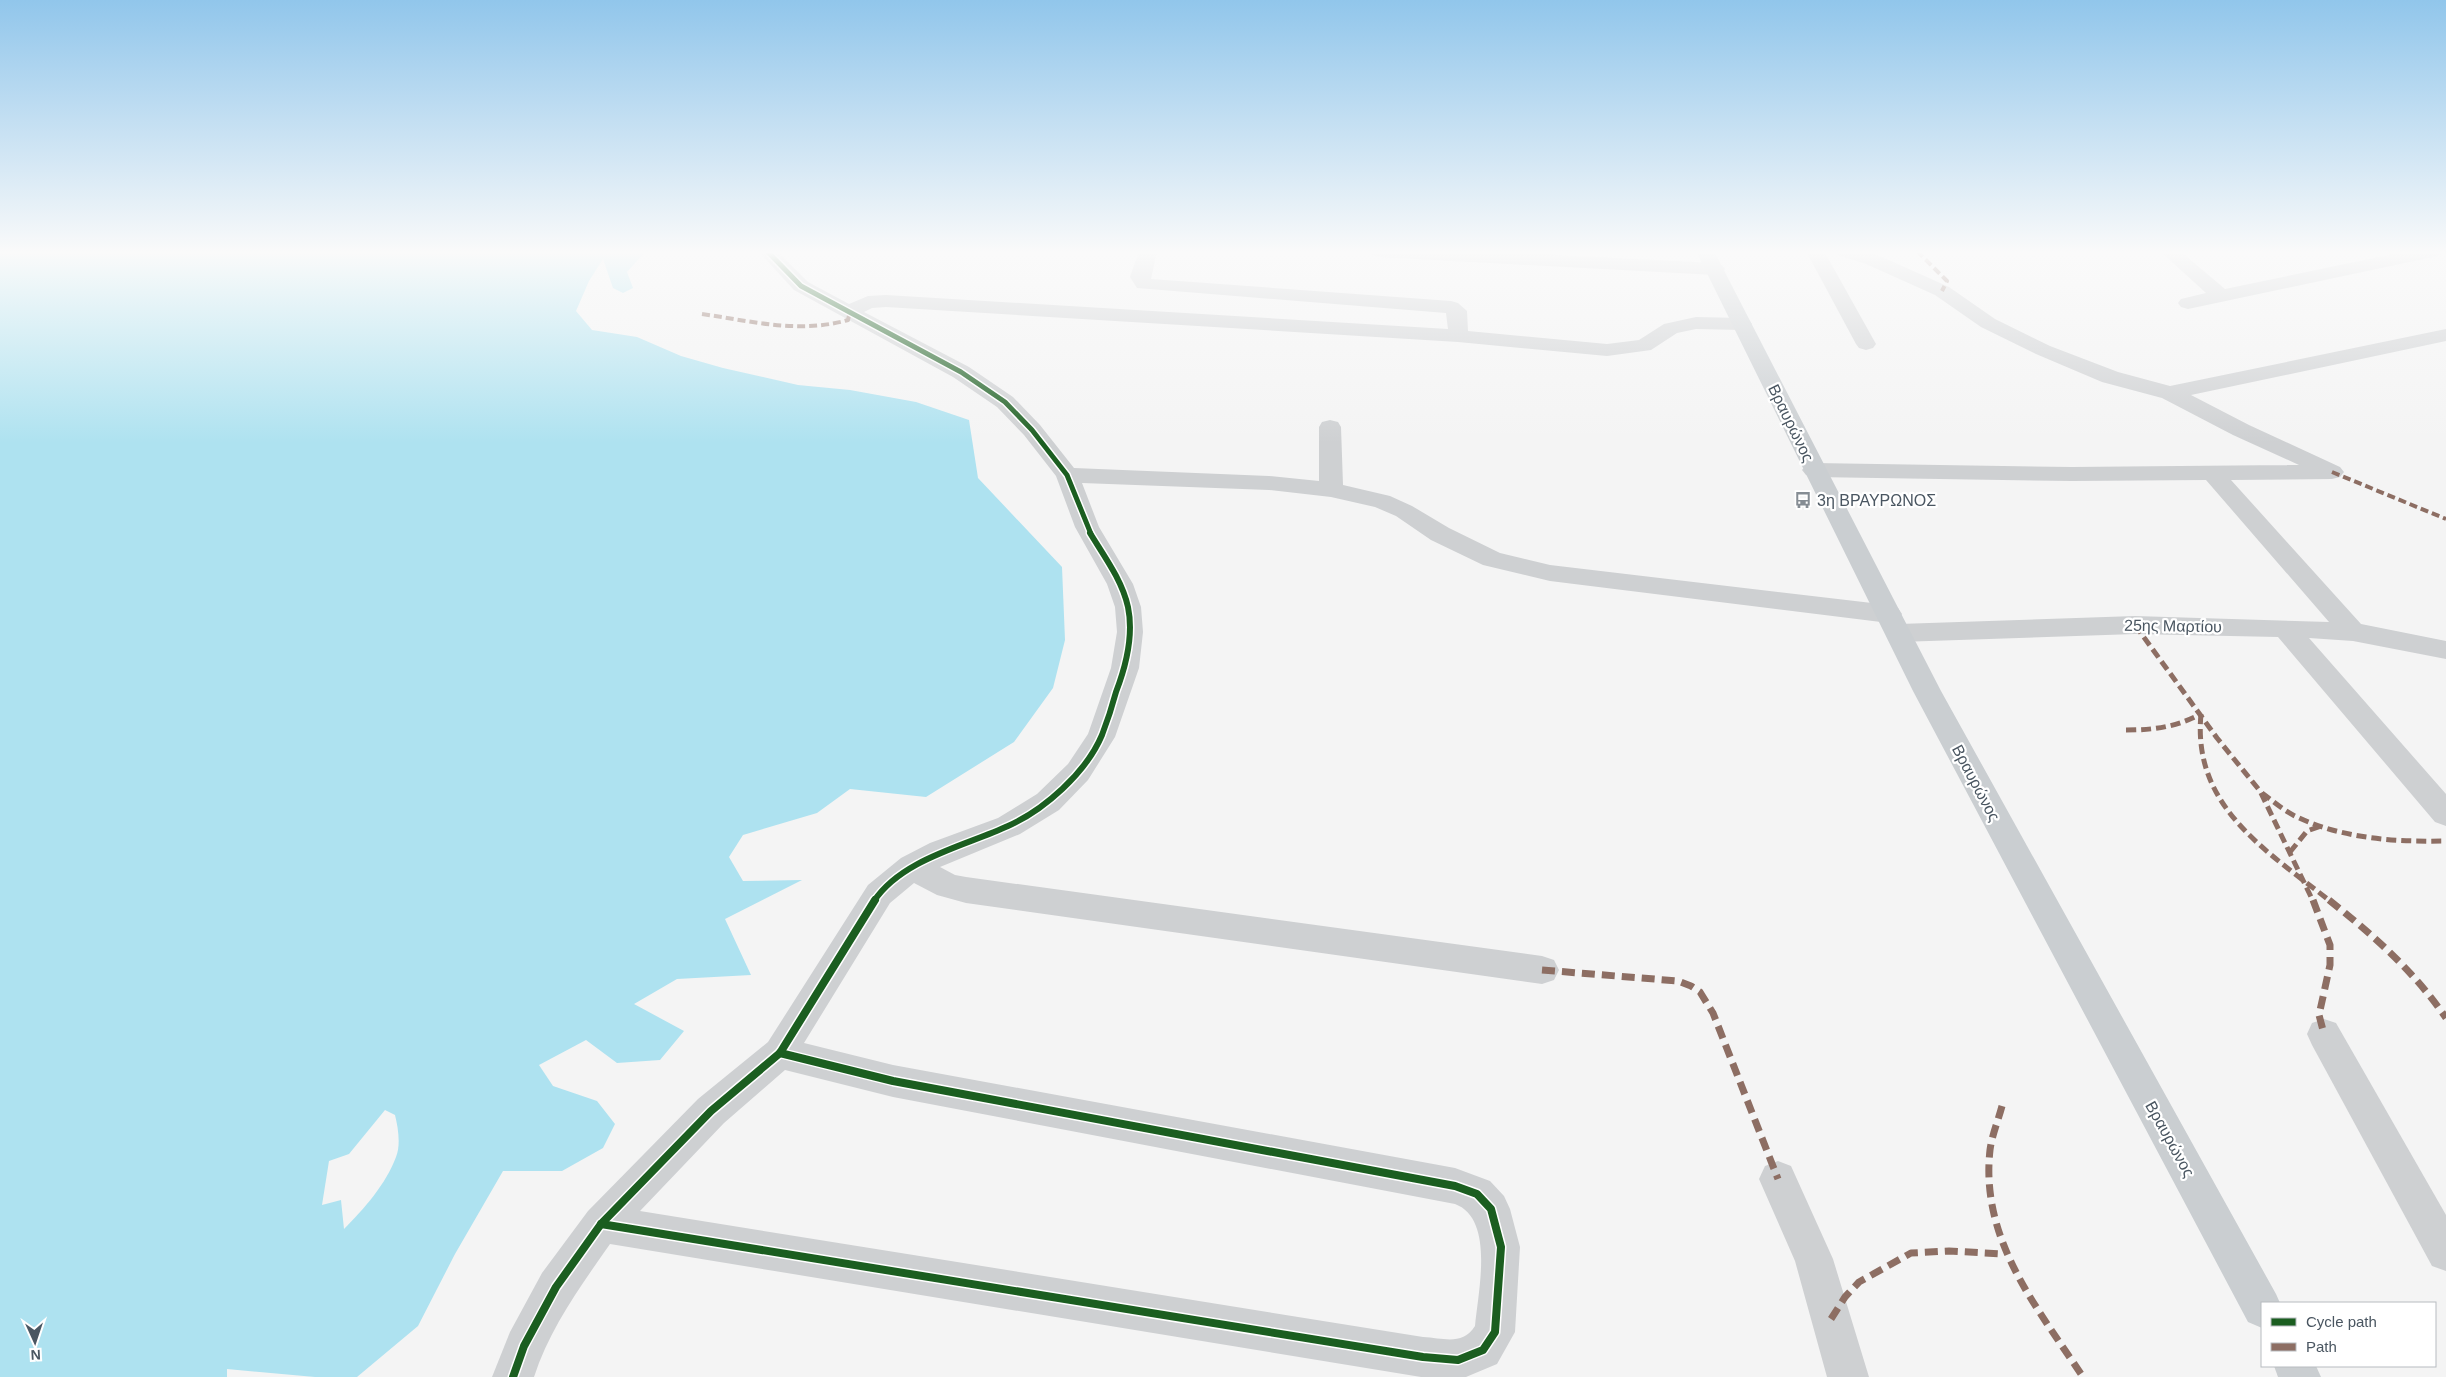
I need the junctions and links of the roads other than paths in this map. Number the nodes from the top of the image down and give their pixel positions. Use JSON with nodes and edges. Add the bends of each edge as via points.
{"nodes":[{"id":1,"x":858,"y":315,"type":"edge"},
{"id":2,"x":1119,"y":315,"type":"edge"},
{"id":3,"x":1457,"y":315,"type":"edge"},
{"id":4,"x":1738,"y":315,"type":"edge"},
{"id":5,"x":1850,"y":315,"type":"edge"},
{"id":6,"x":1977,"y":315,"type":"edge"},
{"id":7,"x":1742,"y":324,"type":"junction"},
{"id":8,"x":1458,"y":336,"type":"junction"},
{"id":9,"x":2440,"y":341,"type":"edge"},
{"id":10,"x":1866,"y":344,"type":"dead end"},
{"id":11,"x":2170,"y":393,"type":"junction"},
{"id":12,"x":1330,"y":427,"type":"dead end"},
{"id":13,"x":1814,"y":470,"type":"junction"},
{"id":14,"x":2212,"y":473,"type":"junction"},
{"id":15,"x":1067,"y":475,"type":"junction"},
{"id":16,"x":1331,"y":490,"type":"junction"},
{"id":17,"x":1894,"y":624,"type":"junction"},
{"id":18,"x":2285,"y":628,"type":"junction"},
{"id":19,"x":2353,"y":632,"type":"junction"},
{"id":20,"x":2446,"y":650,"type":"edge"},
{"id":21,"x":2446,"y":814,"type":"edge"},
{"id":22,"x":912,"y":867,"type":"junction"},
{"id":23,"x":1542,"y":970,"type":"dead end"},
{"id":24,"x":2324,"y":1034,"type":"dead end"},
{"id":25,"x":780,"y":1053,"type":"junction"},
{"id":26,"x":1778,"y":1178,"type":"dead end"},
{"id":27,"x":601,"y":1224,"type":"junction"},
{"id":28,"x":2446,"y":1252,"type":"edge"},
{"id":29,"x":2261,"y":1306,"type":"edge"},
{"id":30,"x":513,"y":1377,"type":"edge"},
{"id":31,"x":1848,"y":1377,"type":"edge"}],
"edges":[{"from":1,"to":15,"type":"street","via":[[961,372],[1005,402]]},
{"from":2,"to":8,"type":"street"},
{"from":3,"to":8,"type":"street"},
{"from":4,"to":7,"type":"main road","name":"Βραυρώνος"},
{"from":5,"to":10,"type":"street"},
{"from":6,"to":11,"type":"street","via":[[2074,364]]},
{"from":7,"to":8,"type":"street","via":[[1696,323],[1671,328],[1644,346],[1607,350]]},
{"from":7,"to":13,"type":"main road","name":"Βραυρώνος"},
{"from":9,"to":11,"type":"street"},
{"from":11,"to":14,"type":"street","via":[[2332,472]]},
{"from":12,"to":16,"type":"street"},
{"from":13,"to":14,"type":"street"},
{"from":13,"to":17,"type":"main road","name":"Βραυρώνος"},
{"from":14,"to":19,"type":"street"},
{"from":15,"to":16,"type":"street","name":"25ης Μαρτίου","via":[[1269,483]]},
{"from":15,"to":22,"type":"street","via":[[1087,527],[1120,584],[1128,607],[1130,632],[1125,668],[1101,737],[1078,772],[1048,802],[1010,826],[941,852]]},
{"from":16,"to":17,"type":"street","name":"25ης Μαρτίου","via":[[1382,501],[1492,559],[1550,573]]},
{"from":17,"to":18,"type":"street","name":"25ης Μαρτίου"},
{"from":17,"to":29,"type":"main road","name":"Βραυρώνος","via":[[2076,969]]},
{"from":18,"to":19,"type":"street","name":"25ης Μαρτίου"},
{"from":18,"to":21,"type":"street"},
{"from":19,"to":20,"type":"street","name":"25ης Μαρτίου"},
{"from":22,"to":23,"type":"street","via":[[948,886],[966,890]]},
{"from":22,"to":25,"type":"street","via":[[879,894]]},
{"from":24,"to":28,"type":"street"},
{"from":25,"to":27,"type":"street","via":[[712,1111]]},
{"from":25,"to":27,"type":"street","via":[[893,1080],[1456,1186],[1477,1194],[1491,1209],[1501,1247],[1496,1332],[1483,1350],[1458,1360],[1423,1357]]},
{"from":26,"to":31,"type":"street","via":[[1814,1260]]},
{"from":27,"to":30,"type":"street","via":[[556,1288],[524,1346]]}]}
